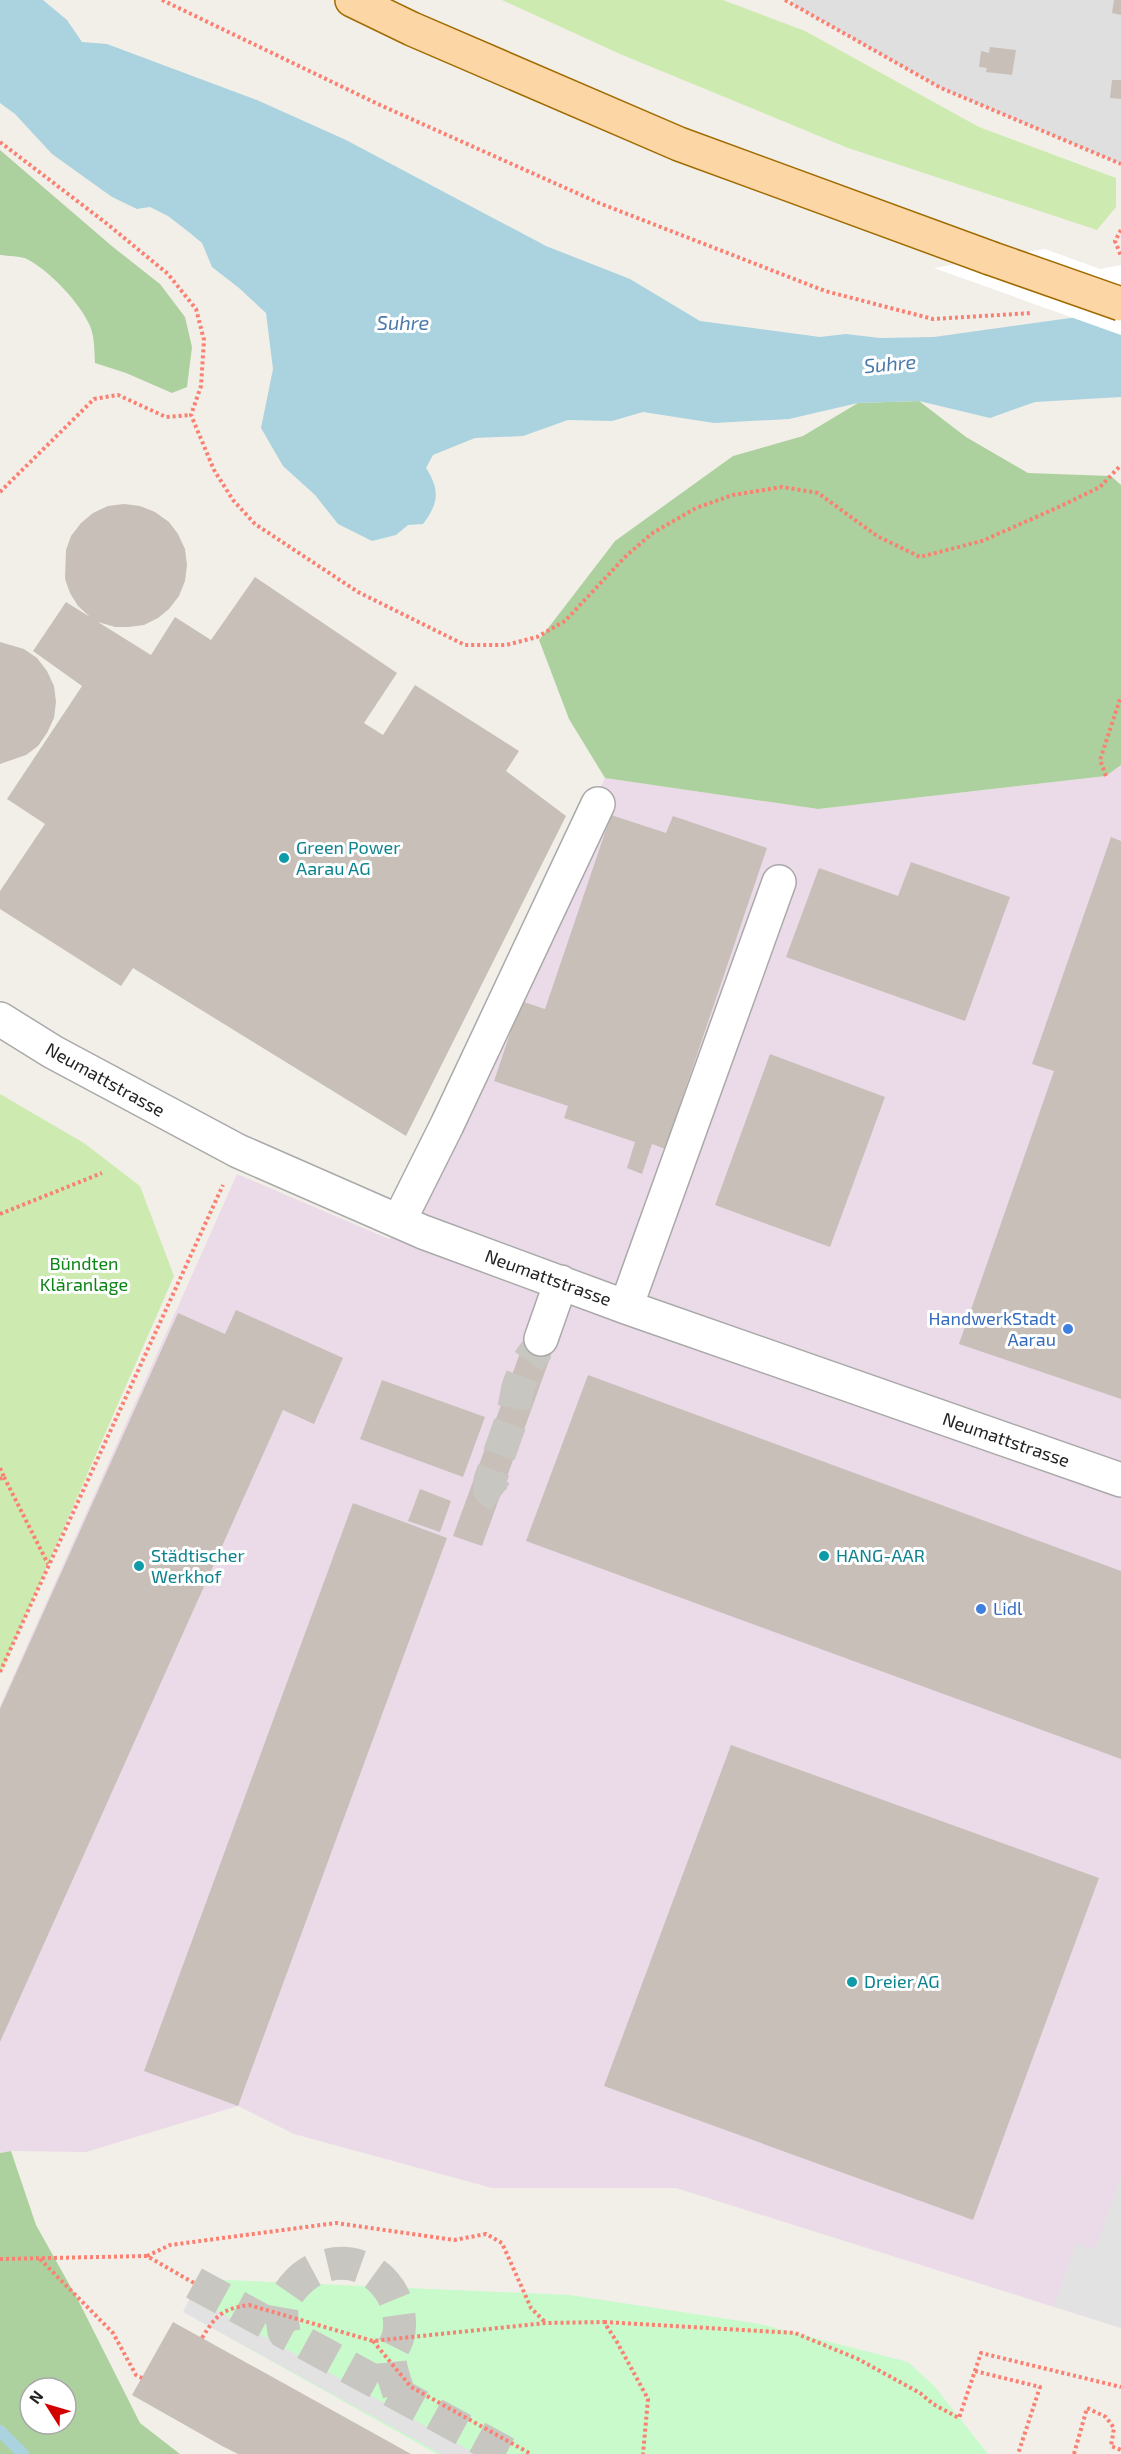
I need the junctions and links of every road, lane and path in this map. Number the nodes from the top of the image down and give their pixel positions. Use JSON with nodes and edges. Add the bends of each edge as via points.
{"nodes":[{"id":1,"x":162,"y":0,"type":"edge"},
{"id":2,"x":352,"y":0,"type":"edge"},
{"id":3,"x":785,"y":0,"type":"edge"},
{"id":4,"x":0,"y":142,"type":"edge"},
{"id":5,"x":1121,"y":164,"type":"edge"},
{"id":6,"x":1121,"y":230,"type":"edge"},
{"id":7,"x":1121,"y":256,"type":"edge"},
{"id":8,"x":1121,"y":304,"type":"edge"},
{"id":9,"x":1042,"y":312,"type":"dead end"},
{"id":10,"x":191,"y":415,"type":"junction"},
{"id":11,"x":1121,"y":465,"type":"edge"},
{"id":12,"x":0,"y":492,"type":"edge"},
{"id":13,"x":1121,"y":696,"type":"edge"},
{"id":14,"x":1106,"y":776,"type":"dead end"},
{"id":15,"x":598,"y":804,"type":"dead end"},
{"id":16,"x":779,"y":882,"type":"dead end"},
{"id":17,"x":0,"y":1019,"type":"edge"},
{"id":18,"x":238,"y":1151,"type":"junction"},
{"id":19,"x":102,"y":1173,"type":"dead end"},
{"id":20,"x":0,"y":1214,"type":"edge"},
{"id":21,"x":399,"y":1221,"type":"junction"},
{"id":22,"x":561,"y":1282,"type":"junction"},
{"id":23,"x":626,"y":1306,"type":"junction"},
{"id":24,"x":541,"y":1339,"type":"tunnel mouth"},
{"id":25,"x":0,"y":1468,"type":"edge"},
{"id":26,"x":2,"y":1478,"type":"edge"},
{"id":27,"x":1121,"y":1480,"type":"edge"},
{"id":28,"x":48,"y":1564,"type":"junction"},
{"id":29,"x":0,"y":1672,"type":"edge"},
{"id":30,"x":147,"y":2256,"type":"junction"},
{"id":31,"x":39,"y":2258,"type":"junction"},
{"id":32,"x":0,"y":2259,"type":"edge"},
{"id":33,"x":194,"y":2283,"type":"tunnel mouth"},
{"id":34,"x":604,"y":2322,"type":"junction"},
{"id":35,"x":546,"y":2323,"type":"junction"},
{"id":36,"x":202,"y":2338,"type":"dead end"},
{"id":37,"x":374,"y":2341,"type":"junction"},
{"id":38,"x":975,"y":2371,"type":"junction"},
{"id":39,"x":142,"y":2378,"type":"dead end"},
{"id":40,"x":1121,"y":2387,"type":"edge"},
{"id":41,"x":1121,"y":2450,"type":"edge"},
{"id":42,"x":531,"y":2454,"type":"edge"},
{"id":43,"x":643,"y":2454,"type":"edge"},
{"id":44,"x":1018,"y":2454,"type":"edge"},
{"id":45,"x":1074,"y":2454,"type":"edge"}],
"edges":[{"from":1,"to":9,"type":"path","via":[[380,105],[599,203],[825,291],[933,319]]},
{"from":2,"to":8,"type":"main road","bridge":true,"via":[[679,144]]},
{"from":3,"to":5,"type":"path","via":[[941,88]]},
{"from":4,"to":10,"type":"path","via":[[168,274],[196,309],[204,340],[201,386]]},
{"from":6,"to":7,"type":"path","via":[[1115,242]]},
{"from":10,"to":11,"type":"path","via":[[214,470],[233,500],[255,524],[357,592],[465,645],[506,645],[537,637],[565,621],[651,534],[696,507],[733,495],[782,487],[818,493],[877,536],[920,557],[982,541],[1061,506],[1100,487]]},
{"from":10,"to":12,"type":"path","via":[[166,417],[118,395],[94,399]]},
{"from":13,"to":14,"type":"path","via":[[1100,760]]},
{"from":15,"to":21,"type":"street"},
{"from":16,"to":23,"type":"street"},
{"from":17,"to":18,"type":"street","name":"Neumattstrasse","via":[[53,1052]]},
{"from":18,"to":21,"type":"street","name":"Neumattstrasse"},
{"from":18,"to":28,"type":"path"},
{"from":19,"to":20,"type":"path"},
{"from":21,"to":22,"type":"street","name":"Neumattstrasse"},
{"from":22,"to":23,"type":"street","name":"Neumattstrasse"},
{"from":22,"to":24,"type":"street"},
{"from":23,"to":27,"type":"street","name":"Neumattstrasse"},
{"from":25,"to":26,"type":"path"},
{"from":26,"to":28,"type":"path"},
{"from":28,"to":29,"type":"path"},
{"from":30,"to":31,"type":"path"},
{"from":30,"to":33,"type":"path"},
{"from":30,"to":35,"type":"path","via":[[170,2245],[336,2223],[454,2240],[486,2234],[502,2243],[531,2308]]},
{"from":31,"to":32,"type":"path"},
{"from":31,"to":39,"type":"path","via":[[113,2333],[136,2375]]},
{"from":34,"to":35,"type":"path"},
{"from":34,"to":38,"type":"path","via":[[795,2333],[858,2359],[959,2418]]},
{"from":34,"to":43,"type":"path","via":[[648,2399]]},
{"from":35,"to":37,"type":"path"},
{"from":36,"to":37,"type":"path","via":[[228,2308],[249,2305]]},
{"from":37,"to":42,"type":"path","via":[[411,2387]]},
{"from":38,"to":40,"type":"path","via":[[981,2353]]},
{"from":38,"to":44,"type":"path","via":[[1040,2387]]},
{"from":41,"to":45,"type":"path","via":[[1111,2446],[1114,2428],[1106,2417],[1088,2408]]}]}
